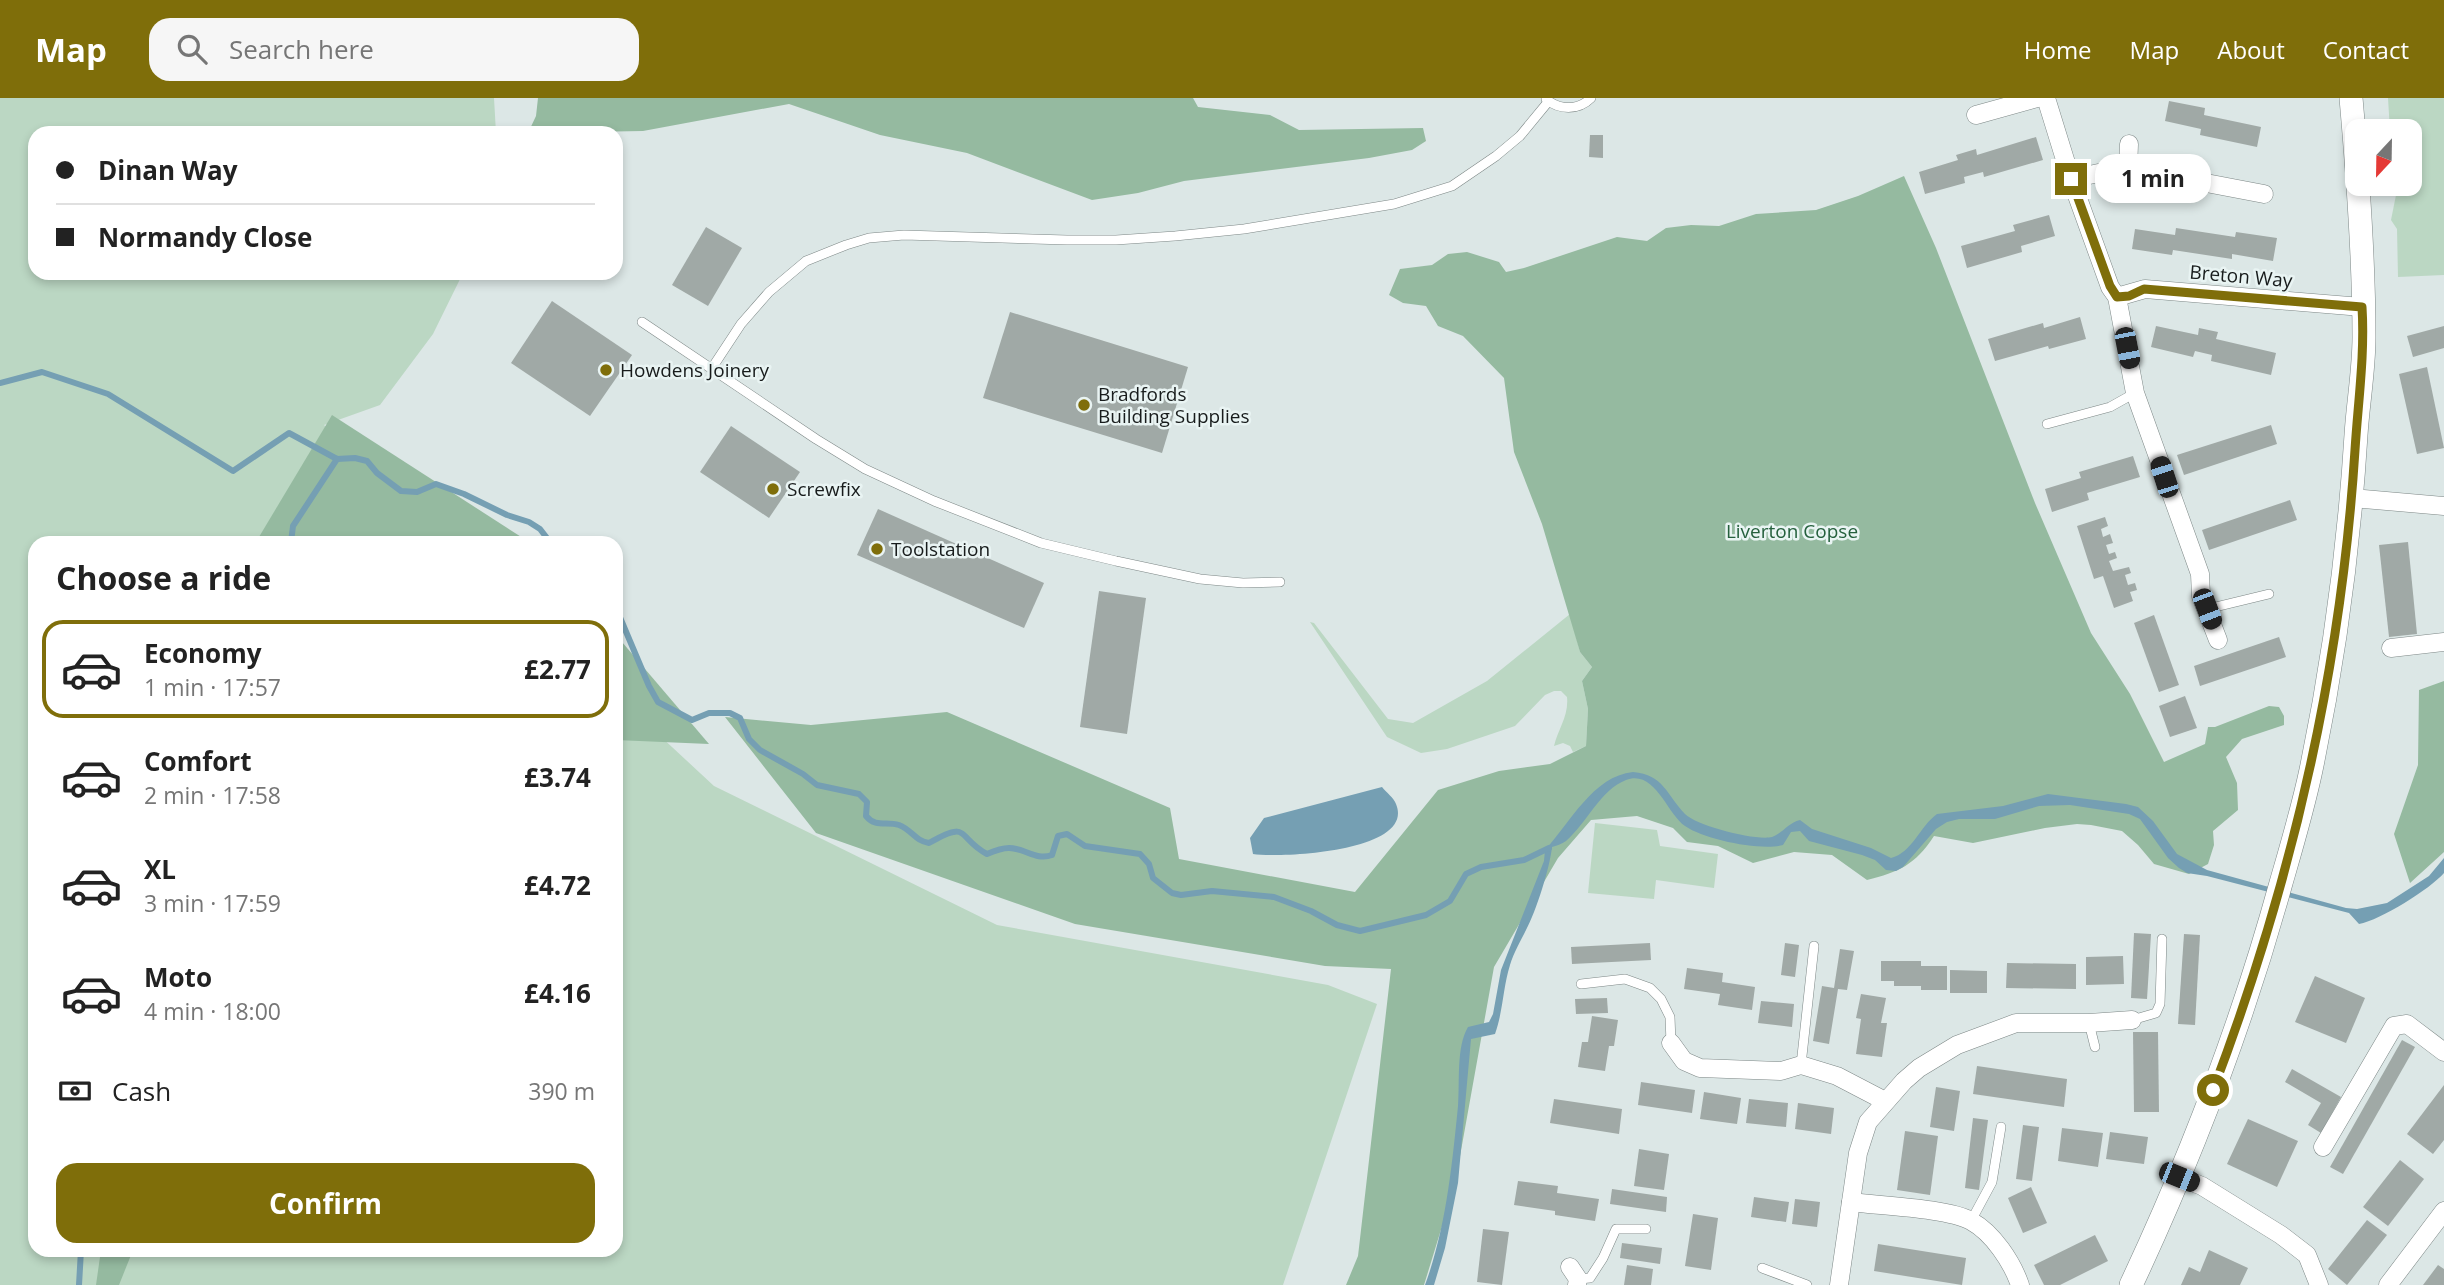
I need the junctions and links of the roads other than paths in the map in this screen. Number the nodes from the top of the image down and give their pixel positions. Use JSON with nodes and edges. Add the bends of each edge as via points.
{"nodes":[{"id":1,"x":1591,"y":98,"type":"edge"},
{"id":2,"x":2037,"y":98,"type":"edge"},
{"id":3,"x":2046,"y":98,"type":"edge"},
{"id":4,"x":2351,"y":98,"type":"edge"},
{"id":5,"x":1547,"y":100,"type":"edge"},
{"id":6,"x":1976,"y":115,"type":"dead end"},
{"id":7,"x":2129,"y":144,"type":"dead end"},
{"id":8,"x":2128,"y":170,"type":"junction"},
{"id":9,"x":2071,"y":179,"type":"junction"},
{"id":10,"x":2264,"y":194,"type":"dead end"},
{"id":11,"x":2117,"y":297,"type":"junction"},
{"id":12,"x":2362,"y":307,"type":"junction"},
{"id":13,"x":642,"y":322,"type":"dead end"},
{"id":14,"x":712,"y":368,"type":"junction"},
{"id":15,"x":2135,"y":393,"type":"junction"},
{"id":16,"x":2047,"y":424,"type":"dead end"},
{"id":17,"x":2353,"y":498,"type":"junction"},
{"id":18,"x":2444,"y":506,"type":"edge"},
{"id":19,"x":1280,"y":582,"type":"dead end"},
{"id":20,"x":2269,"y":594,"type":"dead end"},
{"id":21,"x":2207,"y":609,"type":"junction"},
{"id":22,"x":2218,"y":640,"type":"dead end"},
{"id":23,"x":2444,"y":642,"type":"edge"},
{"id":24,"x":2391,"y":648,"type":"dead end"},
{"id":25,"x":2162,"y":939,"type":"dead end"},
{"id":26,"x":1814,"y":946,"type":"dead end"},
{"id":27,"x":1581,"y":984,"type":"dead end"},
{"id":28,"x":2132,"y":1020,"type":"joint"},
{"id":29,"x":2090,"y":1023,"type":"junction"},
{"id":30,"x":1671,"y":1043,"type":"joint"},
{"id":31,"x":2095,"y":1047,"type":"dead end"},
{"id":32,"x":2444,"y":1052,"type":"edge"},
{"id":33,"x":1801,"y":1065,"type":"junction"},
{"id":34,"x":1885,"y":1101,"type":"junction"},
{"id":35,"x":2001,"y":1127,"type":"dead end"},
{"id":36,"x":2323,"y":1147,"type":"dead end"},
{"id":37,"x":2179,"y":1177,"type":"junction"},
{"id":38,"x":1851,"y":1202,"type":"junction"},
{"id":39,"x":2444,"y":1211,"type":"edge"},
{"id":40,"x":1971,"y":1221,"type":"junction"},
{"id":41,"x":1646,"y":1229,"type":"dead end"},
{"id":42,"x":1762,"y":1268,"type":"dead end"},
{"id":43,"x":1575,"y":1277,"type":"edge"},
{"id":44,"x":1807,"y":1285,"type":"edge"},
{"id":45,"x":1839,"y":1285,"type":"edge"},
{"id":46,"x":2020,"y":1285,"type":"edge"},
{"id":47,"x":2131,"y":1285,"type":"edge"},
{"id":48,"x":2319,"y":1285,"type":"edge"},
{"id":49,"x":2389,"y":1285,"type":"edge"}],
"edges":[{"from":1,"to":5,"type":"lane","via":[[1575,108]]},
{"from":2,"to":6,"type":"street"},
{"from":3,"to":9,"type":"street"},
{"from":4,"to":12,"type":"street"},
{"from":5,"to":14,"type":"lane","via":[[1520,136],[1452,186],[1394,204],[1175,236],[1067,240],[904,235],[846,245],[806,261],[769,292]]},
{"from":7,"to":8,"type":"street"},
{"from":8,"to":9,"type":"street"},
{"from":8,"to":10,"type":"street"},
{"from":9,"to":11,"type":"street"},
{"from":11,"to":12,"type":"street","name":"Breton Way","via":[[2144,289]]},
{"from":11,"to":15,"type":"street"},
{"from":12,"to":17,"type":"street"},
{"from":13,"to":14,"type":"lane"},
{"from":14,"to":19,"type":"lane","via":[[866,468],[934,501],[1041,543],[1199,579]]},
{"from":15,"to":16,"type":"lane","via":[[2110,407]]},
{"from":15,"to":21,"type":"street","via":[[2200,574]]},
{"from":17,"to":18,"type":"street"},
{"from":17,"to":37,"type":"street","via":[[2325,697],[2299,817],[2242,1013]]},
{"from":20,"to":21,"type":"lane"},
{"from":21,"to":22,"type":"street"},
{"from":23,"to":24,"type":"street"},
{"from":25,"to":28,"type":"lane","via":[[2160,1004],[2156,1013]]},
{"from":26,"to":33,"type":"lane"},
{"from":27,"to":30,"type":"lane","via":[[1625,979],[1650,988],[1670,1017]]},
{"from":28,"to":29,"type":"street"},
{"from":29,"to":31,"type":"lane"},
{"from":29,"to":34,"type":"street","via":[[2016,1023],[1993,1029],[1919,1068]]},
{"from":30,"to":33,"type":"street","via":[[1684,1061],[1700,1068],[1781,1071]]},
{"from":32,"to":36,"type":"street","via":[[2407,1024],[2394,1026]]},
{"from":33,"to":34,"type":"street","via":[[1837,1076]]},
{"from":34,"to":38,"type":"street","via":[[1868,1122]]},
{"from":35,"to":40,"type":"lane","via":[[1992,1182]]},
{"from":37,"to":47,"type":"street"},
{"from":37,"to":48,"type":"street","via":[[2202,1186],[2307,1255]]},
{"from":38,"to":40,"type":"street","via":[[1945,1213]]},
{"from":38,"to":45,"type":"street"},
{"from":39,"to":49,"type":"street"},
{"from":40,"to":46,"type":"street","via":[[2005,1253]]},
{"from":41,"to":43,"type":"lane","via":[[1616,1229],[1590,1278]]},
{"from":42,"to":44,"type":"lane"}]}
